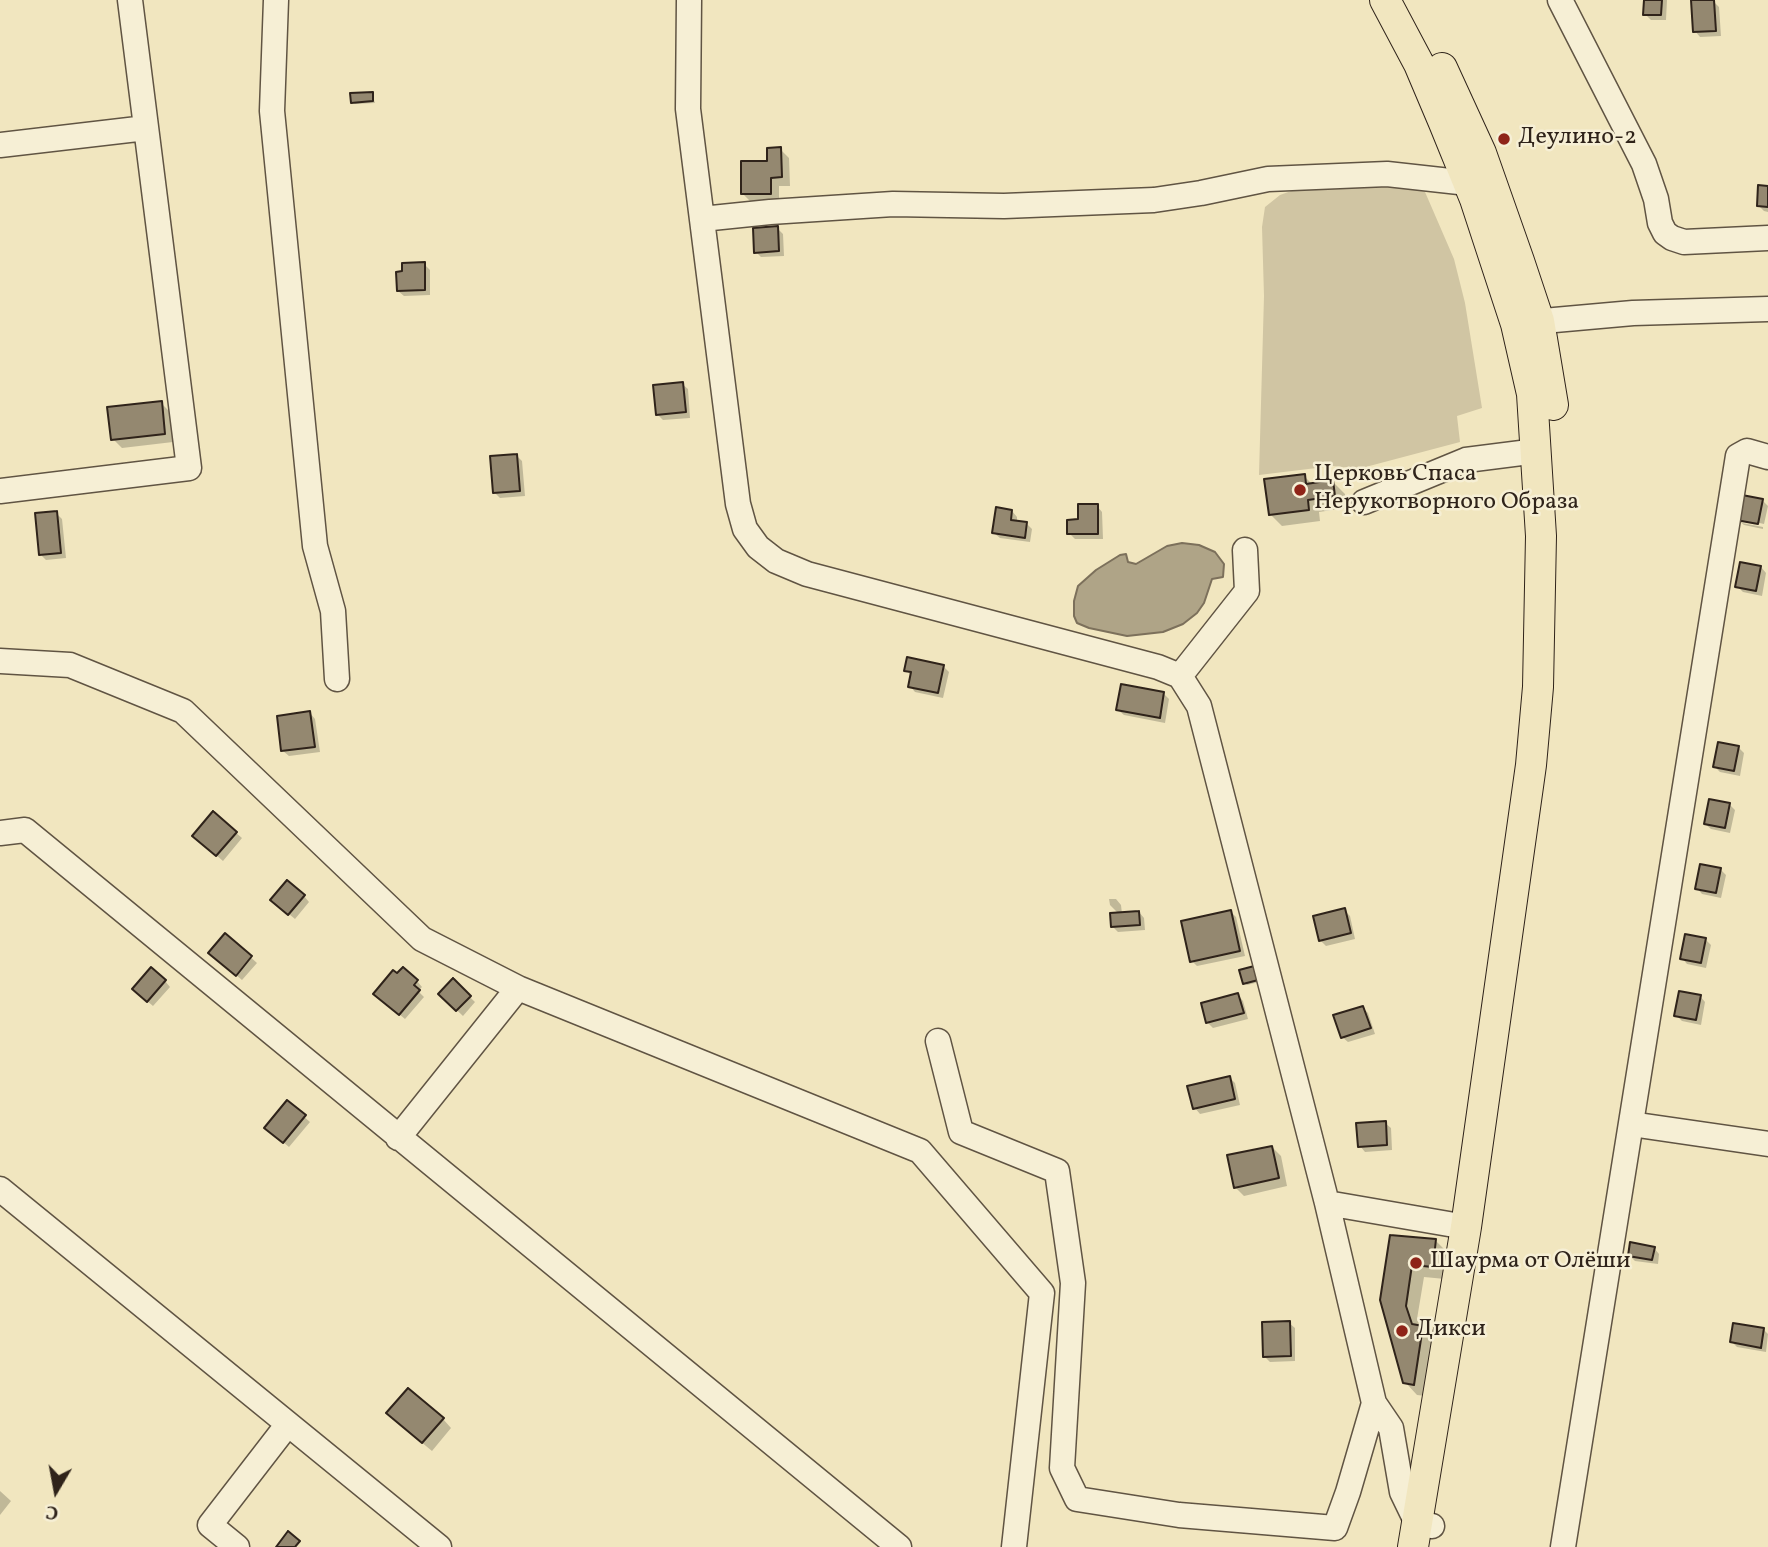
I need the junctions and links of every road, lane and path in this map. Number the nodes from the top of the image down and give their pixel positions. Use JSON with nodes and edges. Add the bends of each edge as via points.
{"nodes":[{"id":1,"x":130,"y":0,"type":"edge"},
{"id":2,"x":276,"y":0,"type":"edge"},
{"id":3,"x":690,"y":0,"type":"edge"},
{"id":4,"x":1385,"y":0,"type":"edge"},
{"id":5,"x":1408,"y":0,"type":"edge"},
{"id":6,"x":1560,"y":0,"type":"edge"},
{"id":7,"x":146,"y":128,"type":"junction"},
{"id":8,"x":0,"y":145,"type":"edge"},
{"id":9,"x":1468,"y":183,"type":"junction"},
{"id":10,"x":702,"y":219,"type":"junction"},
{"id":11,"x":1768,"y":238,"type":"edge"},
{"id":12,"x":1768,"y":309,"type":"edge"},
{"id":13,"x":1527,"y":322,"type":"junction"},
{"id":14,"x":1536,"y":451,"type":"junction"},
{"id":15,"x":1768,"y":457,"type":"edge"},
{"id":16,"x":0,"y":491,"type":"edge"},
{"id":17,"x":1364,"y":502,"type":"dead end"},
{"id":18,"x":1245,"y":550,"type":"dead end"},
{"id":19,"x":0,"y":661,"type":"edge"},
{"id":20,"x":1180,"y":676,"type":"junction"},
{"id":21,"x":337,"y":679,"type":"dead end"},
{"id":22,"x":0,"y":833,"type":"edge"},
{"id":23,"x":518,"y":988,"type":"junction"},
{"id":24,"x":938,"y":1041,"type":"dead end"},
{"id":25,"x":1631,"y":1124,"type":"junction"},
{"id":26,"x":398,"y":1138,"type":"junction"},
{"id":27,"x":1768,"y":1144,"type":"edge"},
{"id":28,"x":0,"y":1189,"type":"edge"},
{"id":29,"x":1327,"y":1203,"type":"junction"},
{"id":30,"x":1466,"y":1227,"type":"junction"},
{"id":31,"x":1374,"y":1403,"type":"junction"},
{"id":32,"x":288,"y":1424,"type":"junction"},
{"id":33,"x":1422,"y":1536,"type":"edge"},
{"id":34,"x":1332,"y":1538,"type":"edge"},
{"id":35,"x":237,"y":1547,"type":"edge"},
{"id":36,"x":439,"y":1547,"type":"edge"},
{"id":37,"x":899,"y":1547,"type":"edge"},
{"id":38,"x":1014,"y":1547,"type":"edge"},
{"id":39,"x":1563,"y":1547,"type":"edge"}],
"edges":[{"from":1,"to":7,"type":"street"},
{"from":2,"to":21,"type":"street","via":[[272,111],[315,546],[332,611]]},
{"from":3,"to":10,"type":"street","via":[[688,109]]},
{"from":4,"to":9,"type":"main road","via":[[1419,64]]},
{"from":5,"to":13,"type":"main road","via":[[1481,153]]},
{"from":6,"to":11,"type":"street","via":[[1644,164],[1665,233],[1684,242]]},
{"from":7,"to":8,"type":"street"},
{"from":7,"to":16,"type":"street","via":[[189,468]]},
{"from":9,"to":10,"type":"street","via":[[1388,174],[1281,179],[1154,200],[1004,206],[893,204]]},
{"from":9,"to":13,"type":"main road"},
{"from":10,"to":20,"type":"street","via":[[738,504],[745,529],[758,547],[776,561],[807,574],[1124,646]]},
{"from":12,"to":13,"type":"street"},
{"from":13,"to":14,"type":"main road"},
{"from":13,"to":33,"type":"main road","via":[[1553,401],[1562,547],[1559,638],[1545,793],[1481,1234]]},
{"from":14,"to":17,"type":"street","via":[[1466,460]]},
{"from":14,"to":30,"type":"main road","via":[[1542,561],[1531,765]]},
{"from":15,"to":25,"type":"street","via":[[1747,451],[1738,456]]},
{"from":18,"to":20,"type":"street","via":[[1247,591]]},
{"from":19,"to":23,"type":"street","via":[[70,665],[183,711],[422,939]]},
{"from":20,"to":29,"type":"street","via":[[1199,706]]},
{"from":22,"to":26,"type":"street","via":[[24,831]]},
{"from":23,"to":26,"type":"street"},
{"from":23,"to":38,"type":"street","via":[[920,1151],[1042,1293]]},
{"from":24,"to":34,"type":"street","via":[[961,1132],[1057,1171],[1073,1283],[1062,1468],[1077,1499]]},
{"from":25,"to":27,"type":"street"},
{"from":25,"to":39,"type":"street"},
{"from":26,"to":37,"type":"street"},
{"from":28,"to":32,"type":"street"},
{"from":29,"to":30,"type":"street"},
{"from":29,"to":31,"type":"street"},
{"from":30,"to":33,"type":"main road"},
{"from":31,"to":33,"type":"street","via":[[1391,1428],[1402,1492]]},
{"from":31,"to":34,"type":"street"},
{"from":32,"to":35,"type":"street","via":[[210,1525]]},
{"from":32,"to":36,"type":"street"}]}
